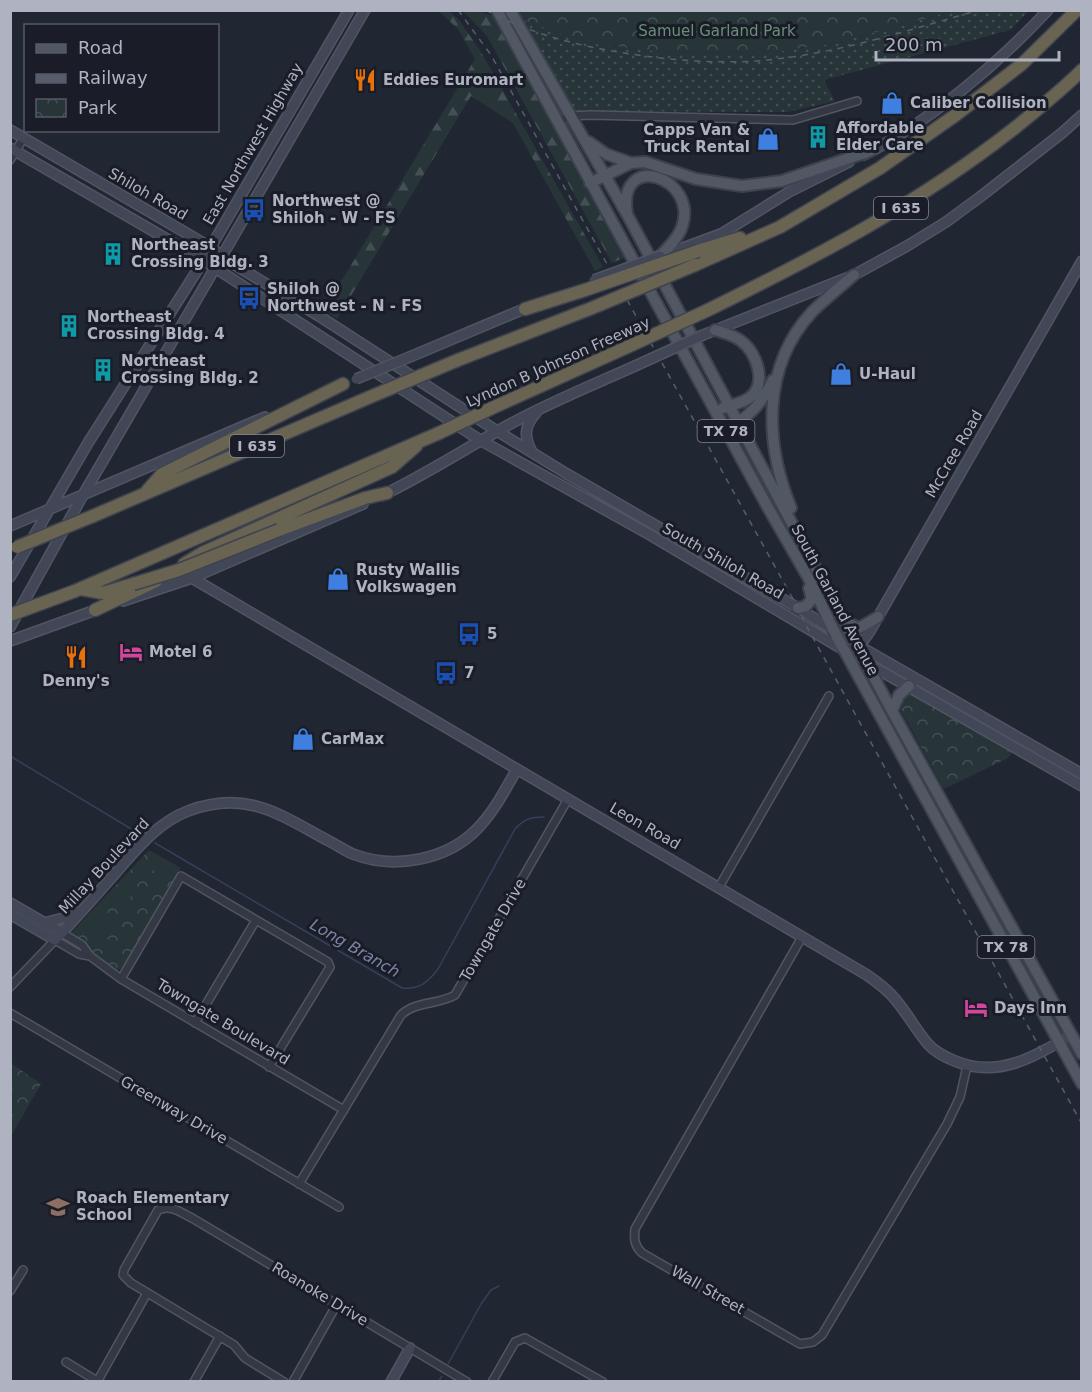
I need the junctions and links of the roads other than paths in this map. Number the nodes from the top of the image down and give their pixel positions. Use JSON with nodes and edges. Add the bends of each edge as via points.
{"nodes":[{"id":1,"x":349,"y":10,"type":"edge"},
{"id":2,"x":365,"y":10,"type":"edge"},
{"id":3,"x":497,"y":10,"type":"edge"},
{"id":4,"x":510,"y":10,"type":"edge"},
{"id":5,"x":1077,"y":10,"type":"edge"},
{"id":6,"x":1045,"y":13,"type":"edge"},
{"id":7,"x":332,"y":39,"type":"junction"},
{"id":8,"x":344,"y":46,"type":"junction"},
{"id":9,"x":1080,"y":73,"type":"edge"},
{"id":10,"x":857,"y":101,"type":"dead end"},
{"id":11,"x":1082,"y":115,"type":"edge"},
{"id":12,"x":570,"y":116,"type":"junction"},
{"id":13,"x":559,"y":127,"type":"junction"},
{"id":14,"x":10,"y":130,"type":"edge"},
{"id":15,"x":279,"y":131,"type":"junction"},
{"id":16,"x":581,"y":135,"type":"junction"},
{"id":17,"x":291,"y":137,"type":"junction"},
{"id":18,"x":23,"y":139,"type":"junction"},
{"id":19,"x":870,"y":151,"type":"junction"},
{"id":20,"x":12,"y":153,"type":"edge"},
{"id":21,"x":632,"y":163,"type":"junction"},
{"id":22,"x":605,"y":174,"type":"junction"},
{"id":23,"x":590,"y":183,"type":"junction"},
{"id":24,"x":628,"y":216,"type":"junction"},
{"id":25,"x":790,"y":222,"type":"junction"},
{"id":26,"x":210,"y":247,"type":"junction"},
{"id":27,"x":222,"y":256,"type":"junction"},
{"id":28,"x":660,"y":256,"type":"junction"},
{"id":29,"x":203,"y":260,"type":"junction"},
{"id":30,"x":1082,"y":261,"type":"edge"},
{"id":31,"x":214,"y":268,"type":"junction"},
{"id":32,"x":854,"y":275,"type":"junction"},
{"id":33,"x":525,"y":309,"type":"junction"},
{"id":34,"x":715,"y":330,"type":"junction"},
{"id":35,"x":359,"y":344,"type":"junction"},
{"id":36,"x":352,"y":357,"type":"junction"},
{"id":37,"x":783,"y":360,"type":"junction"},
{"id":38,"x":343,"y":384,"type":"junction"},
{"id":39,"x":733,"y":404,"type":"junction"},
{"id":40,"x":537,"y":411,"type":"junction"},
{"id":41,"x":715,"y":411,"type":"junction"},
{"id":42,"x":739,"y":422,"type":"junction"},
{"id":43,"x":725,"y":430,"type":"junction"},
{"id":44,"x":496,"y":431,"type":"junction"},
{"id":45,"x":424,"y":439,"type":"junction"},
{"id":46,"x":480,"y":440,"type":"junction"},
{"id":47,"x":534,"y":454,"type":"junction"},
{"id":48,"x":567,"y":474,"type":"junction"},
{"id":49,"x":64,"y":483,"type":"junction"},
{"id":50,"x":561,"y":484,"type":"junction"},
{"id":51,"x":387,"y":493,"type":"junction"},
{"id":52,"x":144,"y":494,"type":"junction"},
{"id":53,"x":83,"y":495,"type":"junction"},
{"id":54,"x":51,"y":508,"type":"junction"},
{"id":55,"x":31,"y":517,"type":"junction"},
{"id":56,"x":631,"y":524,"type":"junction"},
{"id":57,"x":10,"y":526,"type":"edge"},
{"id":58,"x":663,"y":530,"type":"junction"},
{"id":59,"x":806,"y":548,"type":"junction"},
{"id":60,"x":14,"y":549,"type":"edge"},
{"id":61,"x":10,"y":577,"type":"edge"},
{"id":62,"x":192,"y":578,"type":"junction"},
{"id":63,"x":809,"y":579,"type":"junction"},
{"id":64,"x":77,"y":590,"type":"junction"},
{"id":65,"x":798,"y":608,"type":"junction"},
{"id":66,"x":95,"y":610,"type":"junction"},
{"id":67,"x":10,"y":615,"type":"edge"},
{"id":68,"x":842,"y":616,"type":"junction"},
{"id":69,"x":878,"y":617,"type":"junction"},
{"id":70,"x":10,"y":627,"type":"edge"},
{"id":71,"x":832,"y":629,"type":"junction"},
{"id":72,"x":10,"y":641,"type":"edge"},
{"id":73,"x":852,"y":653,"type":"junction"},
{"id":74,"x":866,"y":662,"type":"junction"},
{"id":75,"x":909,"y":686,"type":"junction"},
{"id":76,"x":829,"y":696,"type":"dead end"},
{"id":77,"x":892,"y":711,"type":"junction"},
{"id":78,"x":517,"y":769,"type":"junction"},
{"id":79,"x":1082,"y":774,"type":"edge"},
{"id":80,"x":1082,"y":786,"type":"edge"},
{"id":81,"x":568,"y":799,"type":"junction"},
{"id":82,"x":719,"y":887,"type":"junction"},
{"id":83,"x":10,"y":903,"type":"edge"},
{"id":84,"x":82,"y":910,"type":"junction"},
{"id":85,"x":10,"y":914,"type":"edge"},
{"id":86,"x":256,"y":920,"type":"junction"},
{"id":87,"x":44,"y":923,"type":"junction"},
{"id":88,"x":58,"y":937,"type":"junction"},
{"id":89,"x":802,"y":937,"type":"junction"},
{"id":90,"x":121,"y":979,"type":"junction"},
{"id":91,"x":10,"y":987,"type":"edge"},
{"id":92,"x":10,"y":1013,"type":"edge"},
{"id":93,"x":195,"y":1023,"type":"junction"},
{"id":94,"x":1071,"y":1035,"type":"junction"},
{"id":95,"x":1059,"y":1042,"type":"junction"},
{"id":96,"x":1082,"y":1054,"type":"edge"},
{"id":97,"x":967,"y":1066,"type":"junction"},
{"id":98,"x":269,"y":1067,"type":"junction"},
{"id":99,"x":1082,"y":1084,"type":"edge"},
{"id":100,"x":344,"y":1110,"type":"junction"},
{"id":101,"x":299,"y":1184,"type":"junction"},
{"id":102,"x":339,"y":1207,"type":"dead end"},
{"id":103,"x":23,"y":1270,"type":"dead end"},
{"id":104,"x":10,"y":1291,"type":"edge"},
{"id":105,"x":147,"y":1293,"type":"junction"},
{"id":106,"x":337,"y":1304,"type":"junction"},
{"id":107,"x":220,"y":1336,"type":"junction"},
{"id":108,"x":410,"y":1348,"type":"junction"},
{"id":109,"x":66,"y":1362,"type":"dead end"},
{"id":110,"x":590,"y":1374,"type":"junction"},
{"id":111,"x":97,"y":1381,"type":"edge"},
{"id":112,"x":194,"y":1382,"type":"edge"},
{"id":113,"x":284,"y":1382,"type":"edge"},
{"id":114,"x":293,"y":1382,"type":"edge"},
{"id":115,"x":391,"y":1382,"type":"edge"},
{"id":116,"x":467,"y":1382,"type":"edge"},
{"id":117,"x":492,"y":1382,"type":"edge"},
{"id":118,"x":585,"y":1382,"type":"edge"},
{"id":119,"x":603,"y":1382,"type":"edge"}],
"edges":[{"from":1,"to":7,"type":"main road","name":"East Northwest Highway"},
{"from":2,"to":8,"type":"main road","name":"East Northwest Highway"},
{"from":3,"to":13,"type":"main road","number":"TX 78"},
{"from":4,"to":12,"type":"main road","number":"TX 78"},
{"from":5,"to":25,"type":"highway","number":"I 635","via":[[1022,64],[957,114],[880,168]]},
{"from":6,"to":19,"type":"main road","via":[[936,110]]},
{"from":7,"to":8,"type":"main road"},
{"from":7,"to":15,"type":"main road","name":"East Northwest Highway"},
{"from":8,"to":17,"type":"main road","name":"East Northwest Highway"},
{"from":9,"to":45,"type":"highway","name":"Lyndon B Johnson Freeway","number":"I 635","bridge":true,"via":[[992,146],[931,189],[832,248],[706,311]]},
{"from":10,"to":12,"type":"street","via":[[793,120]]},
{"from":11,"to":32,"type":"main road","via":[[946,222]]},
{"from":12,"to":13,"type":"street"},
{"from":12,"to":16,"type":"main road","number":"TX 78"},
{"from":13,"to":23,"type":"main road","name":"South Garland Avenue","number":"TX 78"},
{"from":14,"to":18,"type":"main road","name":"Shiloh Road"},
{"from":15,"to":17,"type":"main road"},
{"from":15,"to":26,"type":"main road","name":"East Northwest Highway"},
{"from":16,"to":21,"type":"main road","via":[[593,147]]},
{"from":16,"to":22,"type":"main road","name":"South Garland Avenue","number":"TX 78"},
{"from":17,"to":27,"type":"main road","name":"East Northwest Highway"},
{"from":18,"to":20,"type":"street"},
{"from":18,"to":26,"type":"main road","name":"Shiloh Road"},
{"from":19,"to":21,"type":"main road","via":[[782,181],[742,186],[696,179],[645,162]]},
{"from":19,"to":28,"type":"main road","via":[[789,192],[721,234]]},
{"from":20,"to":29,"type":"main road","name":"Shiloh Road"},
{"from":21,"to":22,"type":"main road"},
{"from":22,"to":23,"type":"main road"},
{"from":22,"to":24,"type":"main road","name":"South Garland Avenue","number":"TX 78"},
{"from":23,"to":41,"type":"main road","name":"South Garland Avenue","number":"TX 78"},
{"from":24,"to":28,"type":"main road","via":[[628,191],[634,181],[654,175],[674,187],[684,216],[676,238]]},
{"from":24,"to":39,"type":"main road","name":"South Garland Avenue","number":"TX 78","via":[[721,389]]},
{"from":25,"to":33,"type":"highway","bridge":true},
{"from":25,"to":52,"type":"highway","number":"I 635","bridge":true},
{"from":26,"to":27,"type":"main road","name":"Shiloh Road"},
{"from":26,"to":29,"type":"main road","name":"East Northwest Highway"},
{"from":27,"to":31,"type":"main road","name":"East Northwest Highway"},
{"from":27,"to":35,"type":"main road","name":"Shiloh Road"},
{"from":28,"to":33,"type":"main road","bridge":true},
{"from":29,"to":31,"type":"main road","name":"Shiloh Road"},
{"from":29,"to":49,"type":"main road","name":"East Northwest Highway"},
{"from":30,"to":69,"type":"main road","name":"McCree Road"},
{"from":31,"to":36,"type":"main road","name":"Shiloh Road"},
{"from":31,"to":53,"type":"main road","name":"East Northwest Highway"},
{"from":32,"to":34,"type":"main road"},
{"from":32,"to":37,"type":"main road","via":[[811,313]]},
{"from":33,"to":38,"type":"main road","bridge":true},
{"from":34,"to":39,"type":"main road","via":[[742,341],[757,365],[759,378],[755,390],[750,397]]},
{"from":34,"to":40,"type":"main road","bridge":true},
{"from":35,"to":36,"type":"main road"},
{"from":35,"to":44,"type":"main road","name":"South Shiloh Road"},
{"from":36,"to":46,"type":"main road","name":"South Shiloh Road"},
{"from":37,"to":42,"type":"main road","via":[[762,401]]},
{"from":37,"to":59,"type":"main road","via":[[772,407],[774,452],[784,492]]},
{"from":38,"to":52,"type":"highway","via":[[162,474]]},
{"from":38,"to":53,"type":"main road"},
{"from":39,"to":41,"type":"main road"},
{"from":39,"to":42,"type":"main road","name":"South Garland Avenue","number":"TX 78"},
{"from":40,"to":44,"type":"main road"},
{"from":40,"to":47,"type":"main road","via":[[526,434]]},
{"from":41,"to":43,"type":"main road","name":"South Garland Avenue","number":"TX 78"},
{"from":42,"to":43,"type":"main road"},
{"from":42,"to":59,"type":"main road","name":"South Garland Avenue","number":"TX 78"},
{"from":43,"to":63,"type":"main road","name":"South Garland Avenue","number":"TX 78"},
{"from":44,"to":46,"type":"main road"},
{"from":44,"to":47,"type":"main road","name":"South Shiloh Road"},
{"from":45,"to":64,"type":"highway","name":"Lyndon B Johnson Freeway","number":"I 635"},
{"from":45,"to":66,"type":"highway","via":[[392,467],[202,553]]},
{"from":46,"to":50,"type":"main road","name":"South Shiloh Road"},
{"from":46,"to":51,"type":"main road"},
{"from":47,"to":48,"type":"main road","name":"South Shiloh Road"},
{"from":48,"to":50,"type":"main road"},
{"from":48,"to":58,"type":"main road","name":"South Shiloh Road"},
{"from":49,"to":54,"type":"main road","name":"East Northwest Highway"},
{"from":49,"to":55,"type":"main road","via":[[48,504]]},
{"from":50,"to":56,"type":"main road","name":"South Shiloh Road"},
{"from":51,"to":62,"type":"main road"},
{"from":51,"to":64,"type":"highway","bridge":true,"via":[[179,570],[103,593]]},
{"from":52,"to":60,"type":"highway","number":"I 635","bridge":true},
{"from":53,"to":54,"type":"main road"},
{"from":53,"to":70,"type":"main road","name":"East Northwest Highway"},
{"from":54,"to":55,"type":"main road"},
{"from":54,"to":61,"type":"main road","name":"East Northwest Highway"},
{"from":55,"to":57,"type":"main road"},
{"from":56,"to":58,"type":"main road"},
{"from":56,"to":73,"type":"main road","name":"South Shiloh Road"},
{"from":58,"to":65,"type":"main road","name":"South Shiloh Road"},
{"from":59,"to":68,"type":"main road","name":"South Garland Avenue","number":"TX 78"},
{"from":62,"to":66,"type":"main road"},
{"from":62,"to":78,"type":"main road","name":"Leon Road"},
{"from":63,"to":65,"type":"main road","via":[[812,599]]},
{"from":63,"to":71,"type":"main road","name":"South Garland Avenue","number":"TX 78"},
{"from":64,"to":67,"type":"highway","name":"Lyndon B Johnson Freeway","number":"I 635","bridge":true},
{"from":65,"to":71,"type":"main road","name":"South Shiloh Road"},
{"from":66,"to":72,"type":"main road"},
{"from":68,"to":69,"type":"main road","via":[[859,628]]},
{"from":68,"to":73,"type":"main road","name":"South Garland Avenue","number":"TX 78"},
{"from":69,"to":73,"type":"main road","name":"McCree Road"},
{"from":71,"to":73,"type":"main road","name":"South Garland Avenue","number":"TX 78"},
{"from":73,"to":74,"type":"main road","name":"South Garland Avenue","number":"TX 78"},
{"from":73,"to":79,"type":"main road","name":"South Shiloh Road"},
{"from":73,"to":95,"type":"main road","name":"South Garland Avenue","number":"TX 78"},
{"from":74,"to":75,"type":"main road"},
{"from":74,"to":77,"type":"main road","name":"South Garland Avenue","number":"TX 78"},
{"from":75,"to":77,"type":"main road","via":[[898,695]]},
{"from":75,"to":80,"type":"main road"},
{"from":76,"to":82,"type":"street"},
{"from":77,"to":94,"type":"main road","name":"South Garland Avenue","number":"TX 78"},
{"from":78,"to":81,"type":"main road","name":"Leon Road"},
{"from":78,"to":84,"type":"main road","name":"Millay Boulevard","via":[[493,810],[475,831],[448,850],[415,860],[384,860],[354,854],[273,810],[257,806],[223,803],[193,810],[176,816],[150,835]]},
{"from":81,"to":82,"type":"main road","name":"Leon Road"},
{"from":81,"to":100,"type":"street","name":"Towngate Drive","via":[[455,995],[445,1001],[416,1006],[401,1015]]},
{"from":82,"to":89,"type":"main road","name":"Leon Road"},
{"from":83,"to":87,"type":"main road","name":"Towngate Boulevard"},
{"from":84,"to":87,"type":"main road"},
{"from":84,"to":88,"type":"main road","name":"Millay Boulevard"},
{"from":85,"to":88,"type":"main road","name":"Towngate Boulevard"},
{"from":86,"to":90,"type":"street","via":[[181,876]]},
{"from":86,"to":93,"type":"street"},
{"from":86,"to":98,"type":"street","via":[[328,962],[330,967]]},
{"from":87,"to":88,"type":"main road","name":"Towngate Boulevard"},
{"from":88,"to":90,"type":"street","name":"Towngate Boulevard"},
{"from":88,"to":91,"type":"street"},
{"from":89,"to":97,"type":"main road","name":"Leon Road","via":[[884,987],[931,1047]]},
{"from":89,"to":97,"type":"street","name":"Wall Street","via":[[635,1229],[634,1240],[642,1253],[800,1344],[813,1342],[822,1335],[947,1124],[960,1098]]},
{"from":90,"to":93,"type":"street","name":"Towngate Boulevard"},
{"from":92,"to":101,"type":"street","name":"Greenway Drive"},
{"from":93,"to":98,"type":"street","name":"Towngate Boulevard"},
{"from":94,"to":95,"type":"main road","name":"Leon Road"},
{"from":94,"to":96,"type":"main road","name":"South Garland Avenue","number":"TX 78"},
{"from":95,"to":97,"type":"main road","name":"Leon Road","via":[[1003,1067]]},
{"from":95,"to":99,"type":"main road","name":"South Garland Avenue","number":"TX 78"},
{"from":98,"to":100,"type":"street","name":"Towngate Boulevard"},
{"from":100,"to":101,"type":"street","name":"Towngate Drive"},
{"from":101,"to":102,"type":"street","name":"Greenway Drive"},
{"from":103,"to":104,"type":"street"},
{"from":105,"to":106,"type":"street","name":"Roanoke Drive","via":[[123,1275],[124,1270],[158,1210],[165,1206]]},
{"from":105,"to":107,"type":"street"},
{"from":105,"to":111,"type":"street"},
{"from":106,"to":108,"type":"street","name":"Roanoke Drive"},
{"from":106,"to":114,"type":"street"},
{"from":107,"to":112,"type":"street"},
{"from":107,"to":113,"type":"street","via":[[245,1358]]},
{"from":108,"to":115,"type":"main road"},
{"from":108,"to":116,"type":"street","name":"Roanoke Drive"},
{"from":109,"to":111,"type":"street"},
{"from":110,"to":117,"type":"street","via":[[521,1338]]},
{"from":110,"to":118,"type":"street"},
{"from":110,"to":119,"type":"street"}]}
